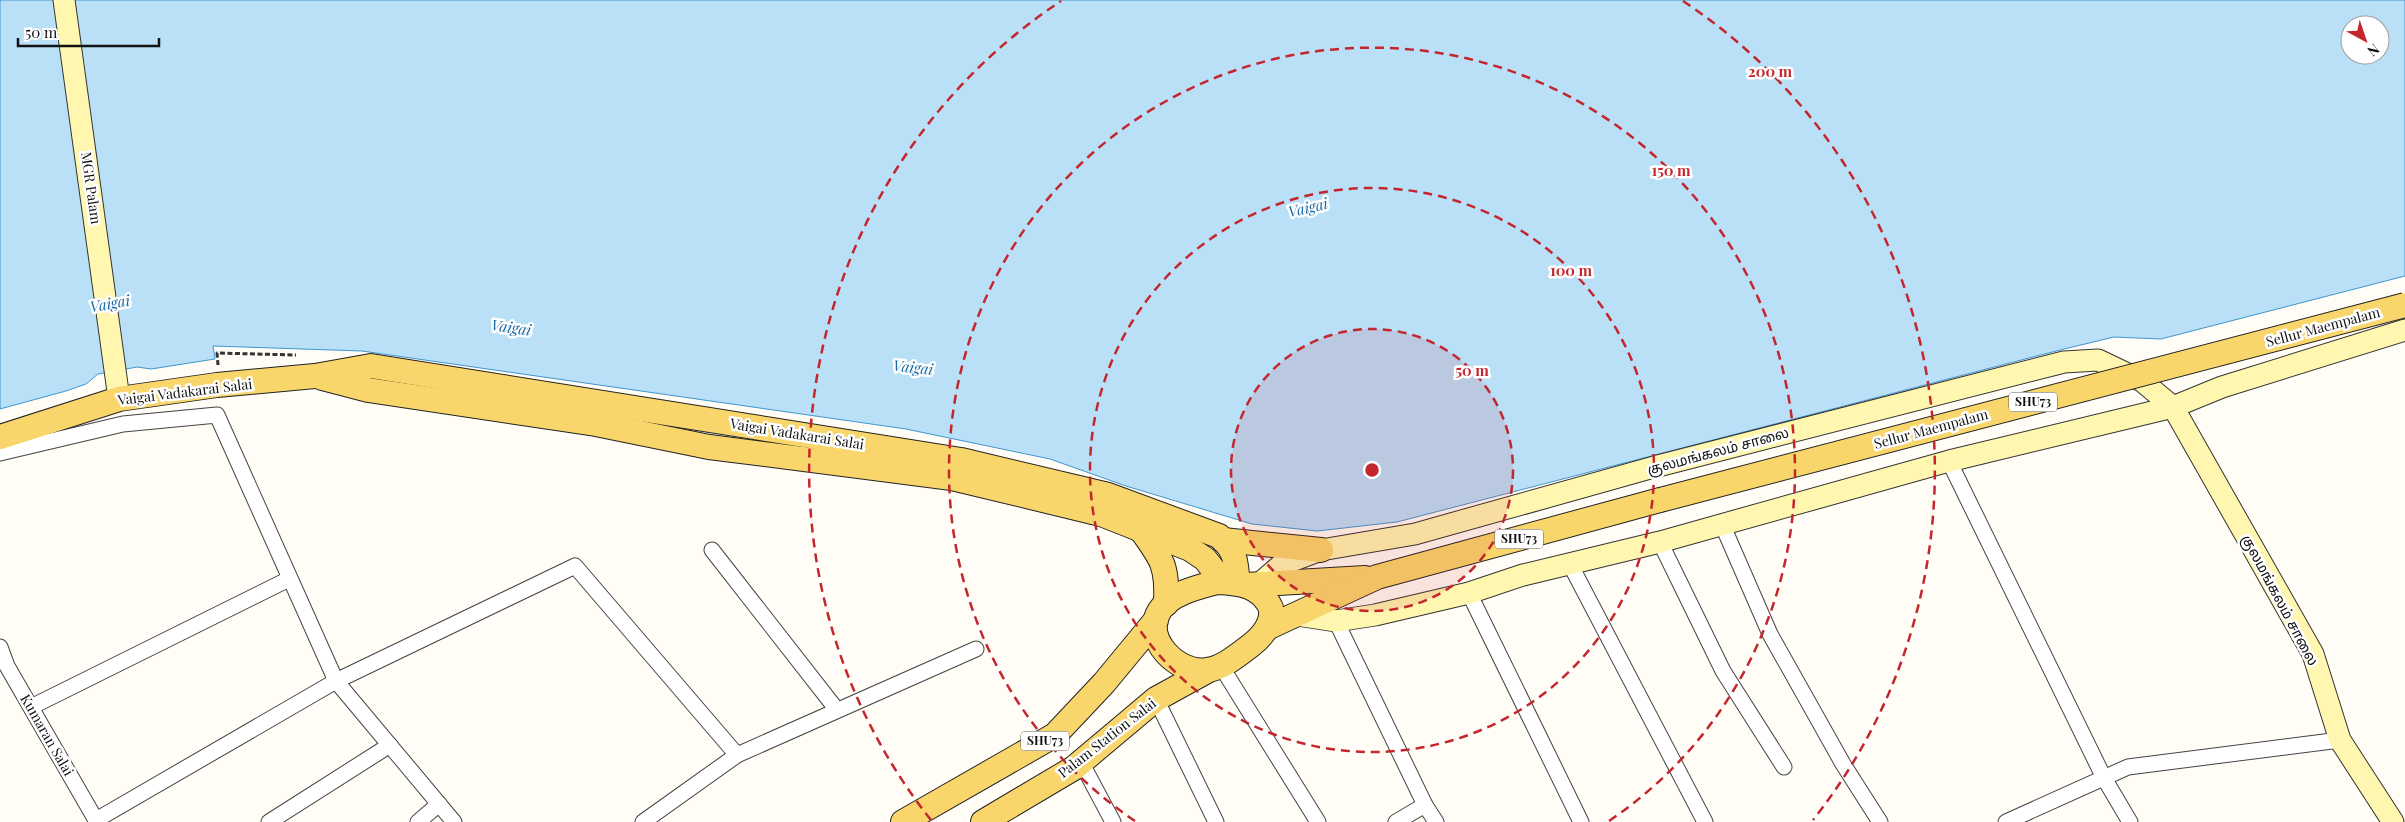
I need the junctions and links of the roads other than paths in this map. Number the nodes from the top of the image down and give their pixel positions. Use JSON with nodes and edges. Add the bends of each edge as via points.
{"nodes":[{"id":1,"x":64,"y":0,"type":"edge"},
{"id":2,"x":2405,"y":305,"type":"edge"},
{"id":3,"x":2405,"y":330,"type":"edge"},
{"id":4,"x":315,"y":376,"type":"junction"},
{"id":5,"x":118,"y":388,"type":"junction"},
{"id":6,"x":2173,"y":407,"type":"junction"},
{"id":7,"x":0,"y":437,"type":"edge"},
{"id":8,"x":0,"y":453,"type":"edge"},
{"id":9,"x":1950,"y":461,"type":"junction"},
{"id":10,"x":1722,"y":524,"type":"junction"},
{"id":11,"x":1140,"y":530,"type":"junction"},
{"id":12,"x":1223,"y":540,"type":"junction"},
{"id":13,"x":1660,"y":542,"type":"junction"},
{"id":14,"x":712,"y":550,"type":"dead end"},
{"id":15,"x":1321,"y":550,"type":"junction"},
{"id":16,"x":1570,"y":564,"type":"junction"},
{"id":17,"x":1377,"y":577,"type":"junction"},
{"id":18,"x":289,"y":579,"type":"junction"},
{"id":19,"x":1242,"y":583,"type":"junction"},
{"id":20,"x":1469,"y":593,"type":"junction"},
{"id":21,"x":1161,"y":612,"type":"junction"},
{"id":22,"x":1298,"y":615,"type":"junction"},
{"id":23,"x":1336,"y":621,"type":"junction"},
{"id":24,"x":1268,"y":627,"type":"junction"},
{"id":25,"x":0,"y":647,"type":"edge"},
{"id":26,"x":976,"y":649,"type":"dead end"},
{"id":27,"x":1214,"y":668,"type":"junction"},
{"id":28,"x":336,"y":681,"type":"junction"},
{"id":29,"x":1156,"y":698,"type":"junction"},
{"id":30,"x":31,"y":707,"type":"junction"},
{"id":31,"x":837,"y":710,"type":"junction"},
{"id":32,"x":2340,"y":740,"type":"junction"},
{"id":33,"x":390,"y":745,"type":"junction"},
{"id":34,"x":737,"y":755,"type":"junction"},
{"id":35,"x":1081,"y":762,"type":"junction"},
{"id":36,"x":1784,"y":767,"type":"dead end"},
{"id":37,"x":2104,"y":778,"type":"junction"},
{"id":38,"x":439,"y":804,"type":"junction"},
{"id":39,"x":1425,"y":805,"type":"junction"},
{"id":40,"x":2405,"y":815,"type":"edge"},
{"id":41,"x":996,"y":819,"type":"edge"},
{"id":42,"x":2022,"y":819,"type":"edge"},
{"id":43,"x":97,"y":821,"type":"edge"},
{"id":44,"x":268,"y":822,"type":"edge"},
{"id":45,"x":418,"y":822,"type":"edge"},
{"id":46,"x":454,"y":822,"type":"edge"},
{"id":47,"x":643,"y":822,"type":"edge"},
{"id":48,"x":903,"y":822,"type":"edge"},
{"id":49,"x":1113,"y":822,"type":"edge"},
{"id":50,"x":1216,"y":822,"type":"edge"},
{"id":51,"x":1318,"y":822,"type":"edge"},
{"id":52,"x":1396,"y":822,"type":"edge"},
{"id":53,"x":1436,"y":822,"type":"edge"},
{"id":54,"x":1581,"y":822,"type":"edge"},
{"id":55,"x":1704,"y":822,"type":"edge"},
{"id":56,"x":1880,"y":822,"type":"edge"},
{"id":57,"x":2006,"y":822,"type":"edge"},
{"id":58,"x":2130,"y":822,"type":"edge"},
{"id":59,"x":2393,"y":822,"type":"edge"}],
"edges":[{"from":1,"to":5,"type":"main road","name":"MGR Palam"},
{"from":2,"to":17,"type":"main road","name":"Sellur Maempalam","number":"SHU73","bridge":true},
{"from":3,"to":6,"type":"main road","via":[[2222,387]]},
{"from":4,"to":5,"type":"main road","name":"Vaigai Vadakarai Salai","via":[[217,386]]},
{"from":4,"to":11,"type":"main road","name":"Vaigai Vadakarai Salai","via":[[368,390],[596,424],[709,447],[952,478],[1101,514]]},
{"from":4,"to":12,"type":"main road","name":"Vaigai Vadakarai Salai","via":[[371,366],[962,460],[1108,496]]},
{"from":5,"to":7,"type":"main road","name":"Vaigai Vadakarai Salai"},
{"from":6,"to":9,"type":"main road"},
{"from":6,"to":15,"type":"main road","name":"குலமங்கலம் சாலை","via":[[2142,381],[2098,360],[2064,362],[1654,467],[1415,534]]},
{"from":6,"to":32,"type":"main road","name":"குலமங்கலம் சாலை","via":[[2313,654]]},
{"from":8,"to":18,"type":"street","via":[[123,424],[217,415]]},
{"from":9,"to":10,"type":"main road"},
{"from":9,"to":37,"type":"street"},
{"from":10,"to":13,"type":"main road"},
{"from":10,"to":56,"type":"street","via":[[1770,634],[1843,764]]},
{"from":11,"to":19,"type":"main road","name":"Vaigai Vadakarai Salai","via":[[1190,550]]},
{"from":11,"to":21,"type":"main road","via":[[1165,567],[1167,581]]},
{"from":12,"to":15,"type":"main road"},
{"from":12,"to":19,"type":"main road","via":[[1231,547]]},
{"from":13,"to":16,"type":"main road"},
{"from":13,"to":36,"type":"street","via":[[1723,671]]},
{"from":14,"to":31,"type":"street"},
{"from":15,"to":19,"type":"main road","name":"குலமங்கலம் சாலை"},
{"from":16,"to":20,"type":"main road"},
{"from":16,"to":55,"type":"street"},
{"from":17,"to":19,"type":"main road","number":"SHU73"},
{"from":17,"to":22,"type":"main road","number":"SHU73"},
{"from":18,"to":28,"type":"street"},
{"from":18,"to":30,"type":"street"},
{"from":19,"to":21,"type":"main road","number":"SHU73","via":[[1195,588]]},
{"from":19,"to":24,"type":"main road","via":[[1267,601],[1271,613]]},
{"from":20,"to":23,"type":"main road"},
{"from":20,"to":54,"type":"street"},
{"from":21,"to":27,"type":"main road","via":[[1158,639],[1168,656],[1184,668]]},
{"from":21,"to":48,"type":"main road","number":"SHU73","via":[[1104,683],[1055,735]]},
{"from":22,"to":23,"type":"main road"},
{"from":22,"to":24,"type":"main road","number":"SHU73"},
{"from":23,"to":39,"type":"street"},
{"from":24,"to":27,"type":"main road","number":"SHU73","via":[[1251,645]]},
{"from":25,"to":30,"type":"street","name":"Kumaran Salai","via":[[7,666]]},
{"from":26,"to":31,"type":"street"},
{"from":27,"to":29,"type":"main road","name":"Palam Station Salai","number":"SHU73"},
{"from":27,"to":51,"type":"street"},
{"from":28,"to":33,"type":"street"},
{"from":28,"to":34,"type":"street","via":[[575,566]]},
{"from":28,"to":43,"type":"street"},
{"from":29,"to":35,"type":"main road","name":"Palam Station Salai","number":"SHU73"},
{"from":29,"to":50,"type":"street"},
{"from":30,"to":43,"type":"street","name":"Kumaran Salai"},
{"from":31,"to":34,"type":"street"},
{"from":32,"to":37,"type":"street","via":[[2128,768]]},
{"from":32,"to":59,"type":"main road","name":"குலமங்கலம் சாலை"},
{"from":33,"to":38,"type":"street"},
{"from":33,"to":44,"type":"street"},
{"from":34,"to":47,"type":"street"},
{"from":35,"to":41,"type":"main road","name":"Palam Station Salai","number":"SHU73"},
{"from":35,"to":49,"type":"street"},
{"from":37,"to":42,"type":"street"},
{"from":37,"to":58,"type":"street"},
{"from":38,"to":45,"type":"street"},
{"from":38,"to":46,"type":"street"},
{"from":39,"to":52,"type":"street"},
{"from":39,"to":53,"type":"street"},
{"from":40,"to":59,"type":"street"},
{"from":42,"to":57,"type":"street"}]}
